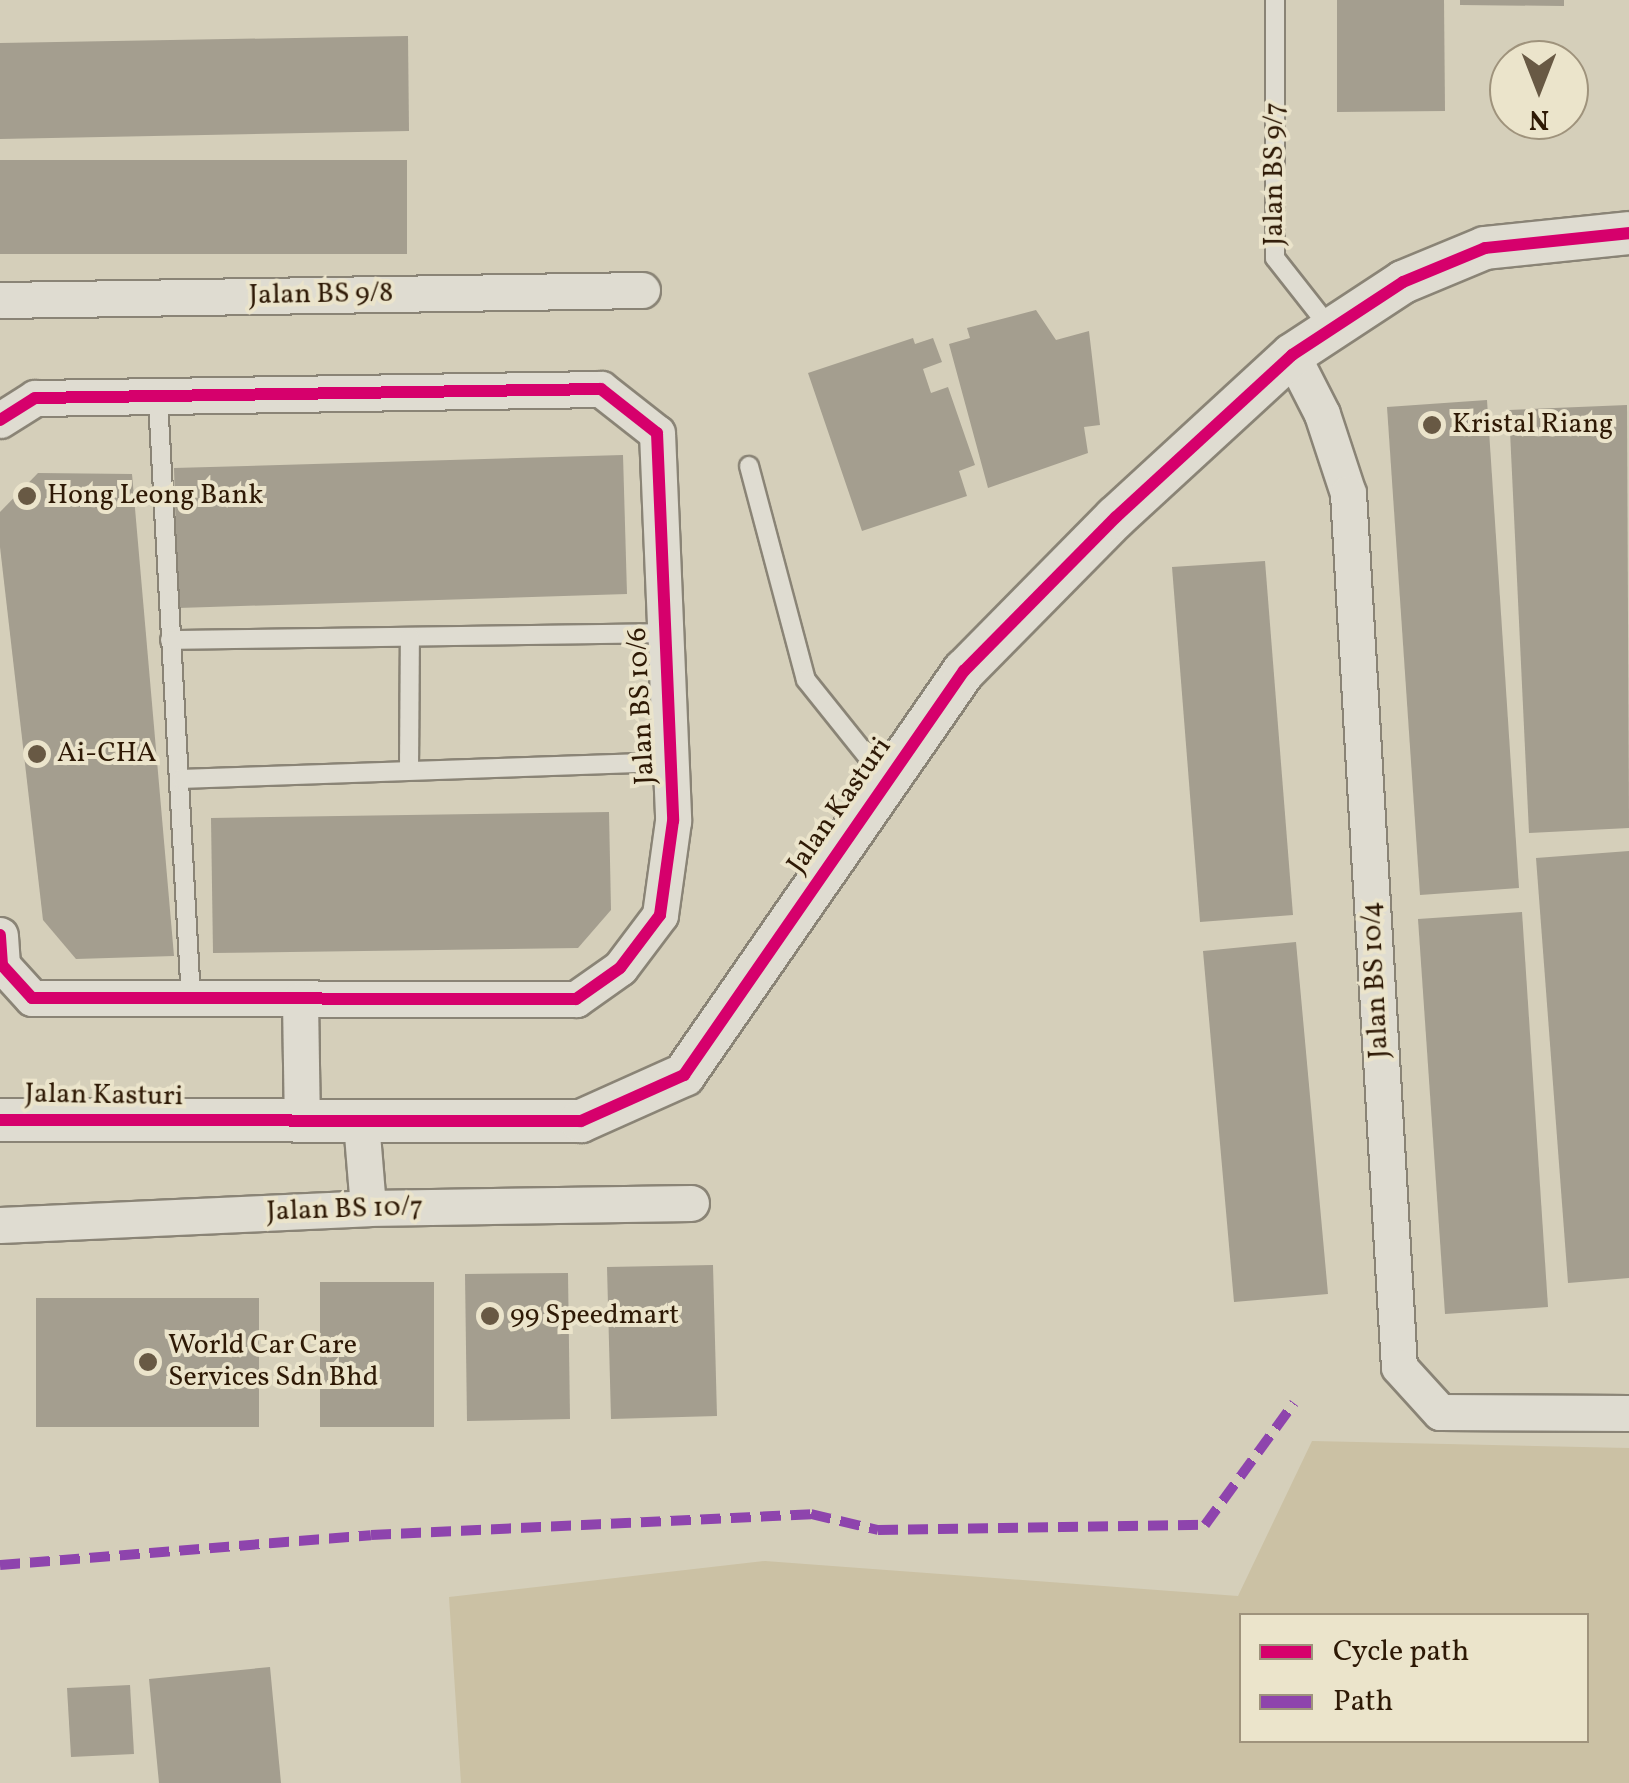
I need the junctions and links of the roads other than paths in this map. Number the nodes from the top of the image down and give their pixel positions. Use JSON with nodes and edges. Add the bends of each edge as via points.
{"nodes":[{"id":1,"x":1275,"y":0,"type":"edge"},
{"id":2,"x":1629,"y":211,"type":"edge"},
{"id":3,"x":1629,"y":233,"type":"edge"},
{"id":4,"x":642,"y":290,"type":"dead end"},
{"id":5,"x":0,"y":300,"type":"edge"},
{"id":6,"x":1330,"y":329,"type":"junction"},
{"id":7,"x":1292,"y":354,"type":"junction"},
{"id":8,"x":158,"y":400,"type":"junction"},
{"id":9,"x":0,"y":420,"type":"edge"},
{"id":10,"x":750,"y":466,"type":"dead end"},
{"id":11,"x":664,"y":634,"type":"junction"},
{"id":12,"x":410,"y":637,"type":"junction"},
{"id":13,"x":170,"y":640,"type":"junction"},
{"id":14,"x":670,"y":762,"type":"junction"},
{"id":15,"x":409,"y":769,"type":"junction"},
{"id":16,"x":182,"y":778,"type":"junction"},
{"id":17,"x":888,"y":781,"type":"junction"},
{"id":18,"x":0,"y":935,"type":"edge"},
{"id":19,"x":191,"y":1000,"type":"junction"},
{"id":20,"x":300,"y":1000,"type":"junction"},
{"id":21,"x":0,"y":1120,"type":"edge"},
{"id":22,"x":361,"y":1122,"type":"junction"},
{"id":23,"x":302,"y":1123,"type":"junction"},
{"id":24,"x":691,"y":1202,"type":"dead end"},
{"id":25,"x":368,"y":1208,"type":"junction"},
{"id":26,"x":0,"y":1225,"type":"edge"},
{"id":27,"x":1629,"y":1413,"type":"edge"}],
"edges":[{"from":1,"to":6,"type":"lane","name":"Jalan BS 9/7","via":[[1275,258]]},
{"from":2,"to":3,"type":"street"},
{"from":3,"to":6,"type":"street","name":"Jalan Kasturi","via":[[1485,248],[1403,282]]},
{"from":4,"to":5,"type":"street","name":"Jalan BS 9/8"},
{"from":6,"to":7,"type":"street","name":"Jalan Kasturi"},
{"from":7,"to":17,"type":"street","name":"Jalan Kasturi","via":[[1116,516],[964,671]]},
{"from":7,"to":27,"type":"street","name":"Jalan BS 10/4","via":[[1322,414],[1348,493],[1399,1367],[1440,1412]]},
{"from":8,"to":9,"type":"street","name":"Jalan BS 10/6","via":[[34,398]]},
{"from":8,"to":11,"type":"street","name":"Jalan BS 10/6","via":[[601,389],[657,433]]},
{"from":8,"to":13,"type":"lane"},
{"from":10,"to":17,"type":"lane","via":[[806,680]]},
{"from":11,"to":12,"type":"lane"},
{"from":11,"to":14,"type":"street","name":"Jalan BS 10/6"},
{"from":12,"to":13,"type":"lane"},
{"from":12,"to":15,"type":"lane"},
{"from":13,"to":16,"type":"lane"},
{"from":14,"to":15,"type":"lane"},
{"from":14,"to":20,"type":"street","name":"Jalan BS 10/6","via":[[673,821],[660,915],[620,968],[576,999]]},
{"from":15,"to":16,"type":"lane"},
{"from":16,"to":19,"type":"lane"},
{"from":17,"to":22,"type":"street","name":"Jalan Kasturi","via":[[684,1075],[581,1121]]},
{"from":18,"to":19,"type":"street","name":"Jalan BS 10/6","via":[[2,965],[32,998]]},
{"from":19,"to":20,"type":"street","name":"Jalan BS 10/6"},
{"from":20,"to":23,"type":"street"},
{"from":21,"to":23,"type":"street","name":"Jalan Kasturi"},
{"from":22,"to":23,"type":"street","name":"Jalan Kasturi"},
{"from":22,"to":25,"type":"street"},
{"from":24,"to":25,"type":"street","name":"Jalan BS 10/7"},
{"from":25,"to":26,"type":"street","name":"Jalan BS 10/7"}]}
